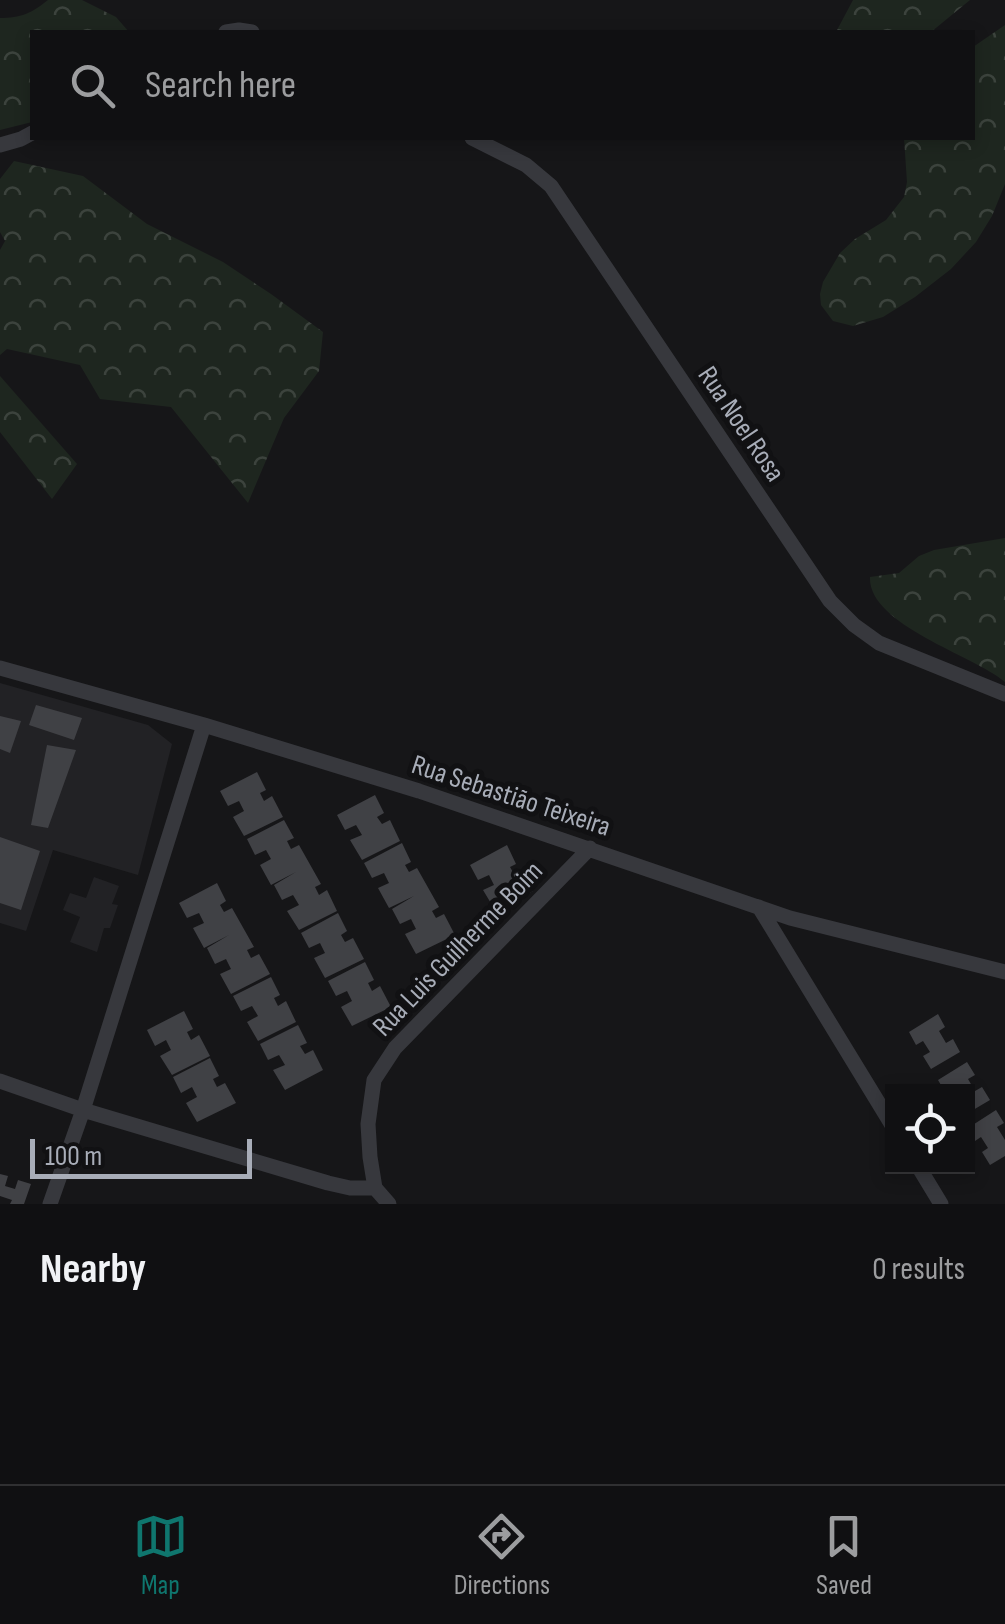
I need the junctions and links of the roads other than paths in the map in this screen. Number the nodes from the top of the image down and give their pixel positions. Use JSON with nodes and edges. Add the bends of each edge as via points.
{"nodes":[{"id":1,"x":30,"y":134,"type":"edge"},
{"id":2,"x":476,"y":140,"type":"edge"},
{"id":3,"x":0,"y":145,"type":"edge"},
{"id":4,"x":0,"y":668,"type":"edge"},
{"id":5,"x":1005,"y":694,"type":"edge"},
{"id":6,"x":204,"y":726,"type":"junction"},
{"id":7,"x":590,"y":848,"type":"junction"},
{"id":8,"x":759,"y":906,"type":"junction"},
{"id":9,"x":1005,"y":972,"type":"edge"},
{"id":10,"x":0,"y":1081,"type":"edge"},
{"id":11,"x":83,"y":1110,"type":"junction"},
{"id":12,"x":885,"y":1113,"type":"edge"},
{"id":13,"x":923,"y":1174,"type":"edge"},
{"id":14,"x":376,"y":1188,"type":"junction"},
{"id":15,"x":50,"y":1204,"type":"edge"},
{"id":16,"x":389,"y":1204,"type":"edge"},
{"id":17,"x":941,"y":1204,"type":"edge"}],
"edges":[{"from":1,"to":3,"type":"street"},
{"from":2,"to":5,"type":"street","name":"Rua Noel Rosa","via":[[551,186],[830,600],[854,626],[879,643]]},
{"from":4,"to":6,"type":"street","name":"Rua Sebastião Teixeira"},
{"from":6,"to":7,"type":"street","name":"Rua Sebastião Teixeira"},
{"from":6,"to":11,"type":"street"},
{"from":7,"to":8,"type":"street","name":"Rua Sebastião Teixeira"},
{"from":7,"to":14,"type":"street","name":"Rua Luis Guilherme Boim","via":[[395,1048],[374,1080],[368,1124]]},
{"from":8,"to":9,"type":"street","name":"Rua Sebastião Teixeira"},
{"from":8,"to":12,"type":"street"},
{"from":10,"to":11,"type":"street"},
{"from":11,"to":14,"type":"street","via":[[328,1183]]},
{"from":11,"to":15,"type":"street"},
{"from":13,"to":17,"type":"street"},
{"from":14,"to":16,"type":"street"}]}
